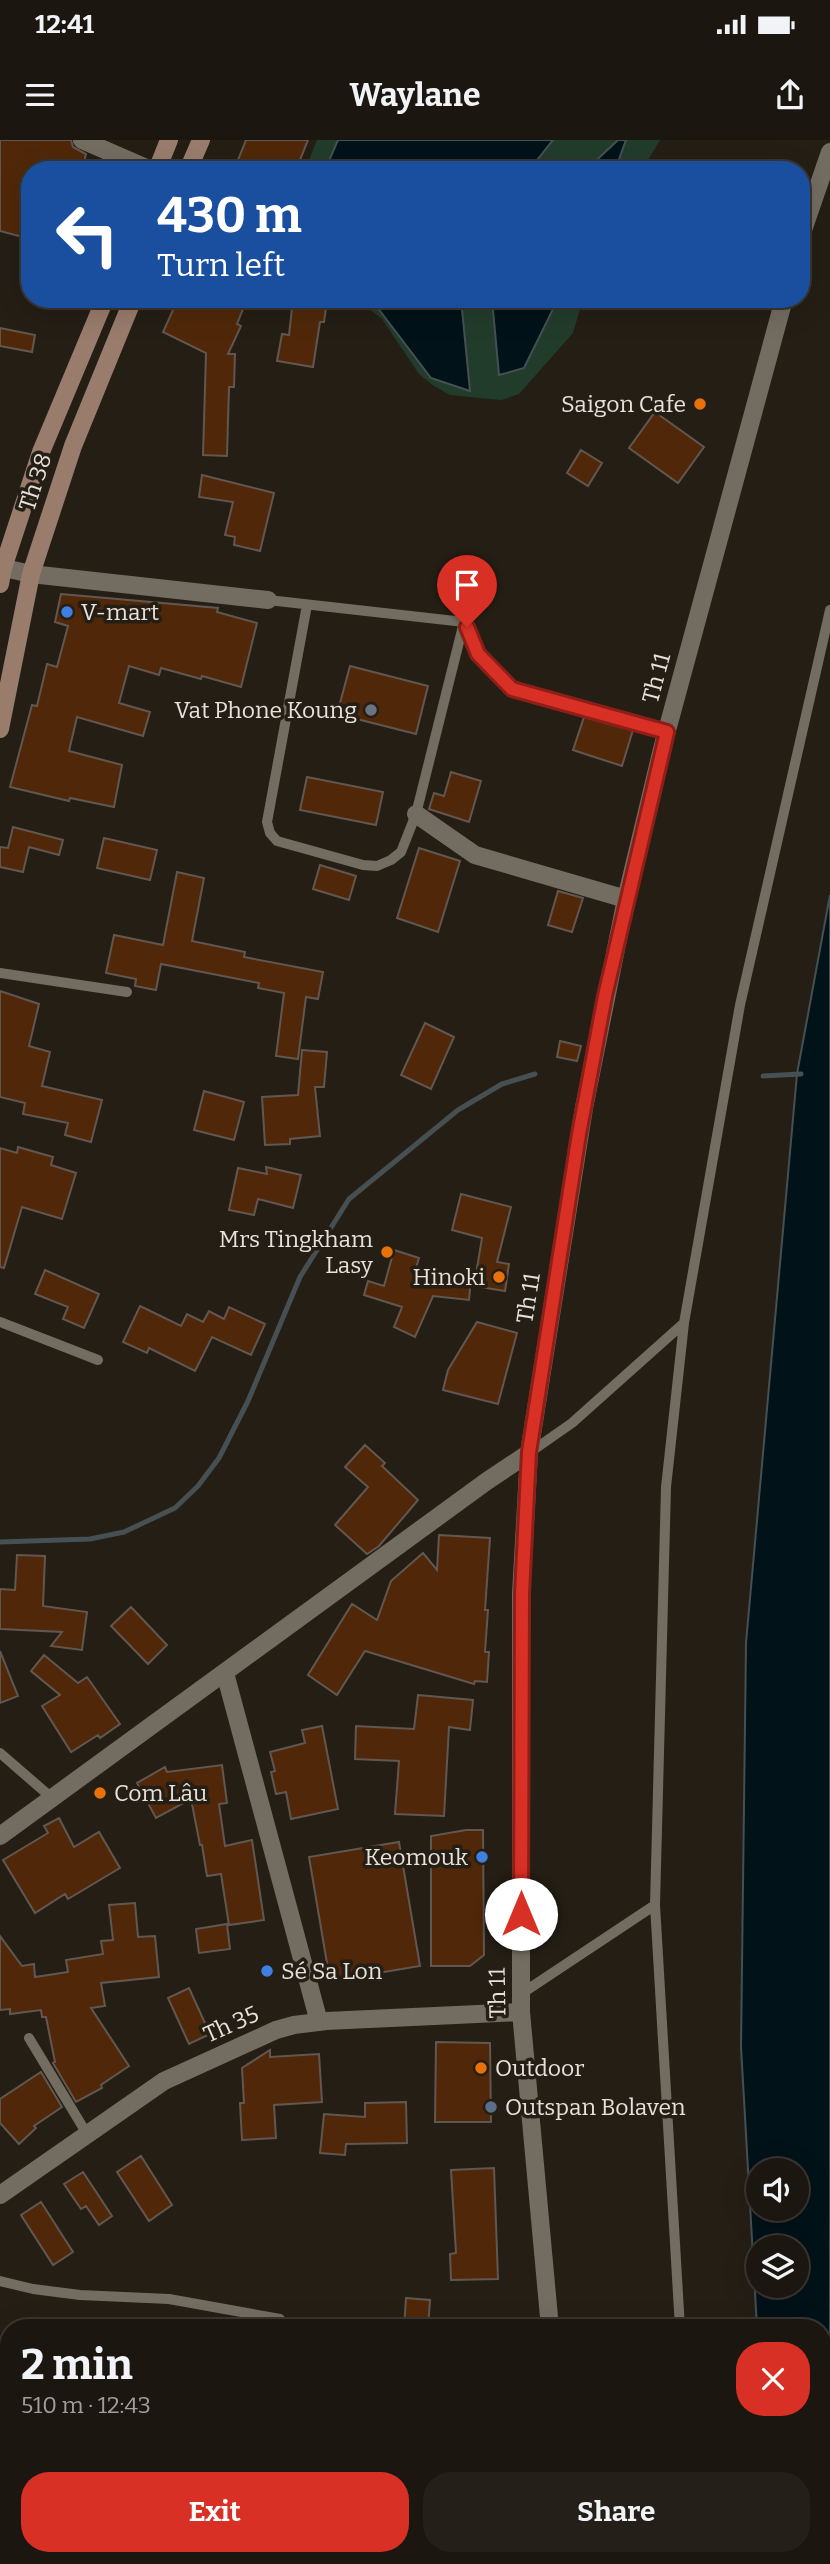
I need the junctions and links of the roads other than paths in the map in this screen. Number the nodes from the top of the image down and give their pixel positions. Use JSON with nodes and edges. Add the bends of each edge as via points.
{"nodes":[{"id":1,"x":82,"y":140,"type":"edge"},
{"id":2,"x":169,"y":140,"type":"edge"},
{"id":3,"x":201,"y":140,"type":"edge"},
{"id":4,"x":830,"y":152,"type":"edge"},
{"id":5,"x":130,"y":161,"type":"edge"},
{"id":6,"x":161,"y":161,"type":"edge"},
{"id":7,"x":192,"y":161,"type":"edge"},
{"id":8,"x":810,"y":210,"type":"edge"},
{"id":9,"x":101,"y":308,"type":"edge"},
{"id":10,"x":129,"y":308,"type":"edge"},
{"id":11,"x":782,"y":308,"type":"edge"},
{"id":12,"x":1,"y":573,"type":"edge"},
{"id":13,"x":31,"y":574,"type":"junction"},
{"id":14,"x":268,"y":600,"type":"joint"},
{"id":15,"x":307,"y":604,"type":"junction"},
{"id":16,"x":830,"y":610,"type":"edge"},
{"id":17,"x":464,"y":622,"type":"junction"},
{"id":18,"x":0,"y":729,"type":"edge"},
{"id":19,"x":667,"y":732,"type":"junction"},
{"id":20,"x":416,"y":814,"type":"junction"},
{"id":21,"x":626,"y":899,"type":"junction"},
{"id":22,"x":0,"y":973,"type":"edge"},
{"id":23,"x":127,"y":992,"type":"dead end"},
{"id":24,"x":0,"y":1322,"type":"edge"},
{"id":25,"x":684,"y":1323,"type":"junction"},
{"id":26,"x":98,"y":1360,"type":"dead end"},
{"id":27,"x":529,"y":1452,"type":"junction"},
{"id":28,"x":225,"y":1673,"type":"junction"},
{"id":29,"x":0,"y":1753,"type":"edge"},
{"id":30,"x":52,"y":1798,"type":"junction"},
{"id":31,"x":0,"y":1836,"type":"edge"},
{"id":32,"x":655,"y":1905,"type":"junction"},
{"id":33,"x":521,"y":2003,"type":"junction"},
{"id":34,"x":319,"y":2022,"type":"junction"},
{"id":35,"x":29,"y":2038,"type":"dead end"},
{"id":36,"x":87,"y":2134,"type":"junction"},
{"id":37,"x":0,"y":2195,"type":"edge"},
{"id":38,"x":0,"y":2281,"type":"edge"},
{"id":39,"x":280,"y":2319,"type":"dead end"},
{"id":40,"x":549,"y":2319,"type":"edge"},
{"id":41,"x":679,"y":2319,"type":"edge"}],
"edges":[{"from":1,"to":5,"type":"street"},
{"from":2,"to":6,"type":"street"},
{"from":3,"to":7,"type":"street"},
{"from":4,"to":8,"type":"street"},
{"from":9,"to":12,"type":"street","name":"Th 38","via":[[41,452]]},
{"from":10,"to":13,"type":"street","name":"Th 38","via":[[73,446]]},
{"from":11,"to":19,"type":"street","name":"Th 11"},
{"from":12,"to":13,"type":"street"},
{"from":13,"to":14,"type":"street"},
{"from":13,"to":18,"type":"street","name":"Th 38"},
{"from":14,"to":15,"type":"lane"},
{"from":15,"to":17,"type":"lane"},
{"from":15,"to":20,"type":"lane","via":[[267,822],[270,833],[277,841],[377,866],[401,852]]},
{"from":16,"to":25,"type":"lane","via":[[740,1005]]},
{"from":17,"to":19,"type":"lane","via":[[478,654],[512,689]]},
{"from":17,"to":20,"type":"lane"},
{"from":19,"to":21,"type":"street","name":"Th 11"},
{"from":20,"to":21,"type":"street","via":[[475,855]]},
{"from":21,"to":27,"type":"street","name":"Th 11","via":[[584,1108]]},
{"from":22,"to":23,"type":"lane"},
{"from":24,"to":26,"type":"lane"},
{"from":25,"to":27,"type":"lane","via":[[572,1423]]},
{"from":25,"to":32,"type":"lane","via":[[666,1487]]},
{"from":27,"to":28,"type":"street"},
{"from":27,"to":33,"type":"street","name":"Th 11","via":[[522,1594]]},
{"from":28,"to":30,"type":"street"},
{"from":28,"to":34,"type":"street"},
{"from":29,"to":30,"type":"lane"},
{"from":30,"to":31,"type":"street"},
{"from":32,"to":33,"type":"lane"},
{"from":32,"to":41,"type":"lane"},
{"from":33,"to":34,"type":"street","name":"Th 35"},
{"from":33,"to":40,"type":"street","name":"Th 11"},
{"from":34,"to":36,"type":"street","name":"Th 35","via":[[276,2030],[164,2081]]},
{"from":35,"to":36,"type":"lane"},
{"from":36,"to":37,"type":"street","name":"Th 35"},
{"from":38,"to":39,"type":"lane","via":[[33,2290],[169,2299]]}]}
